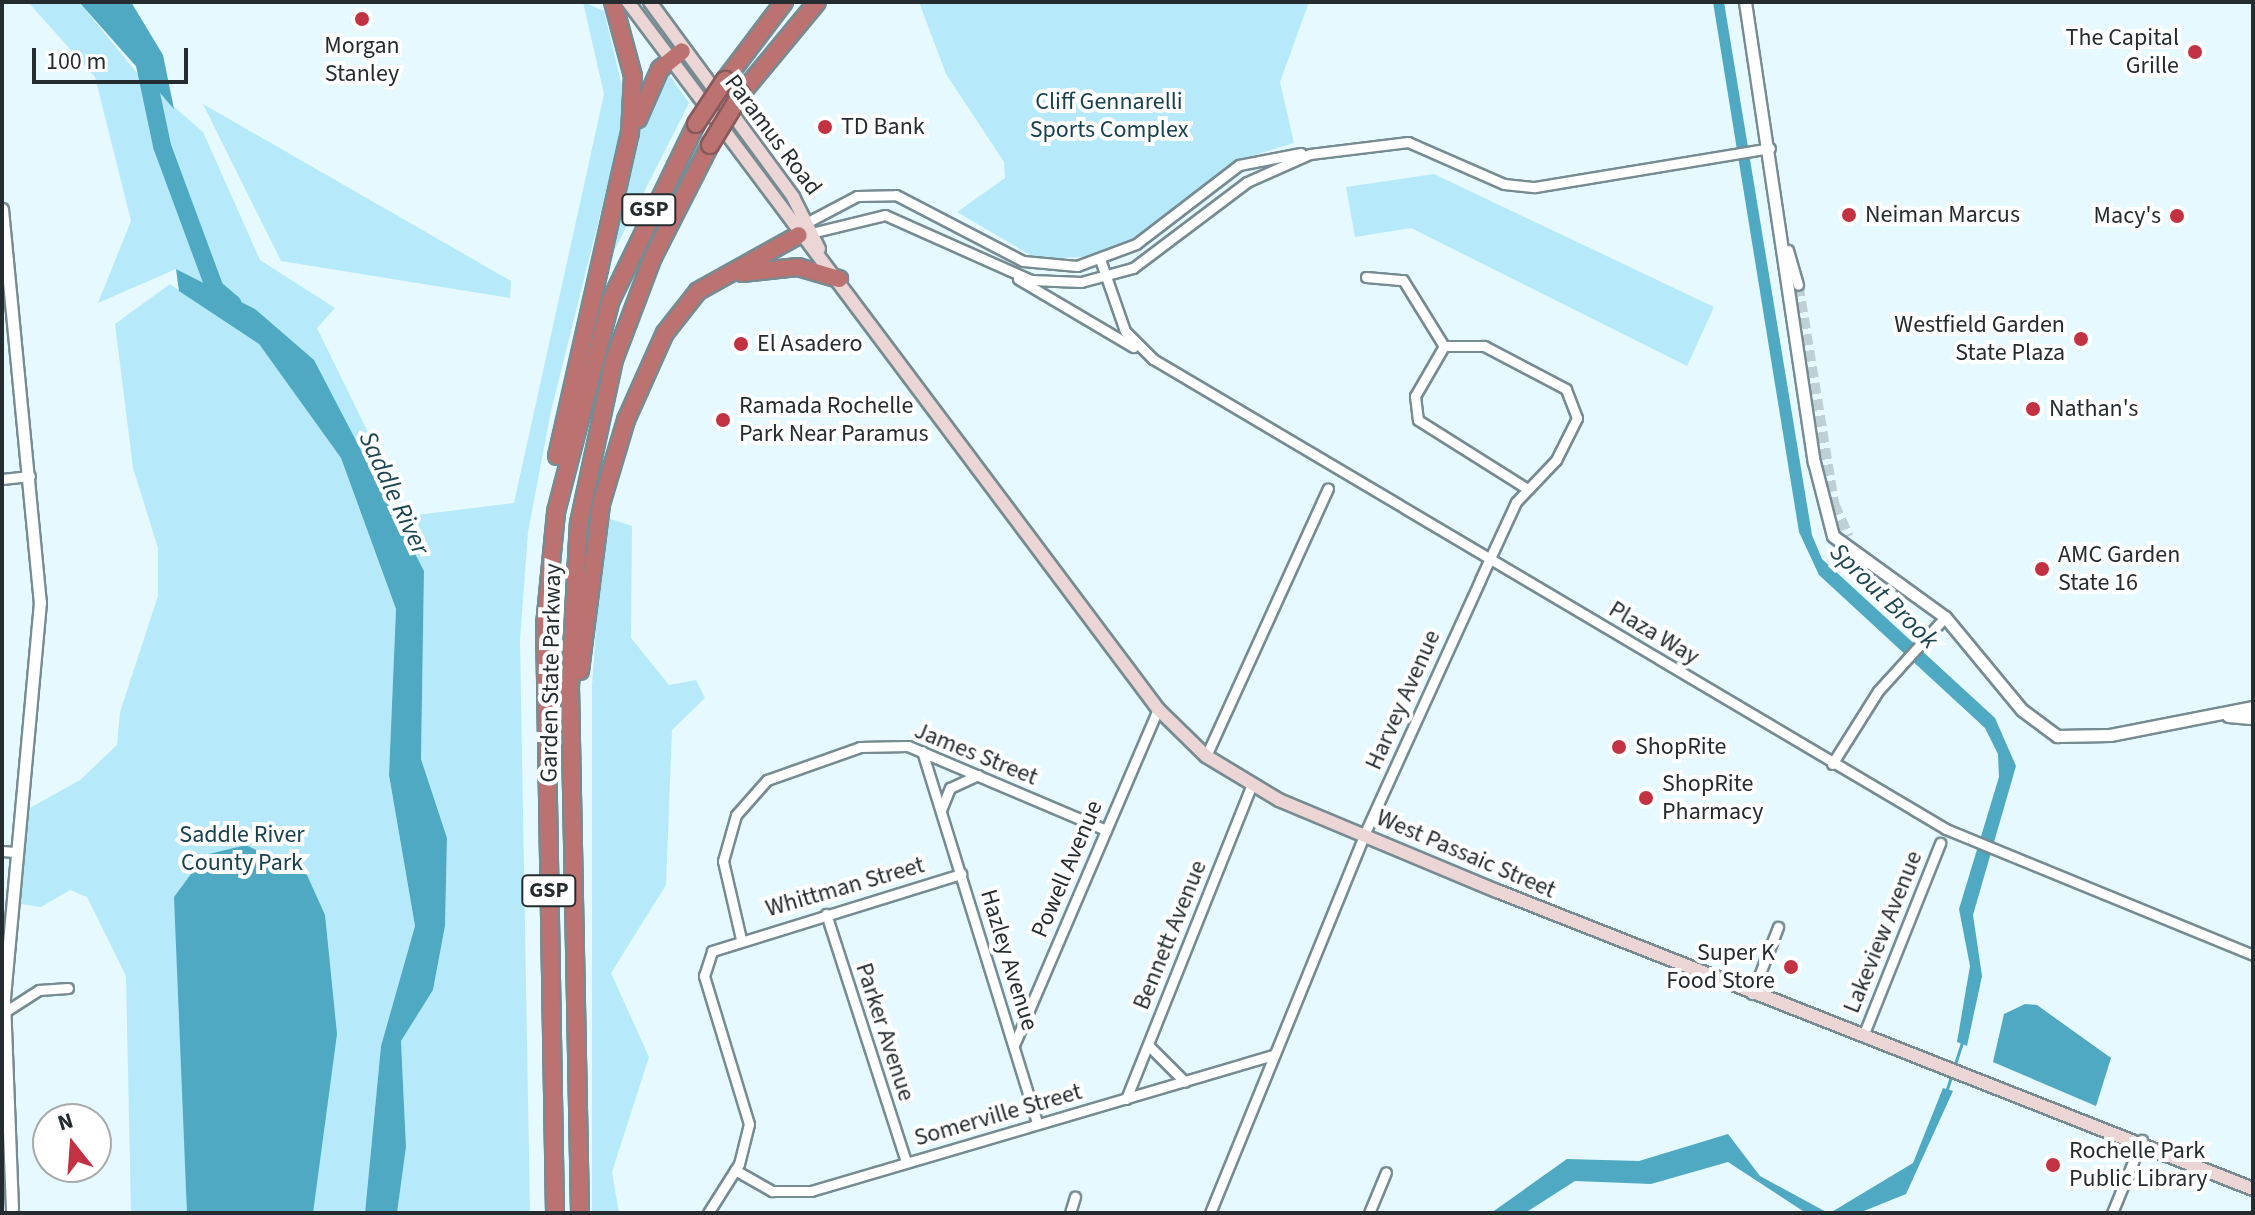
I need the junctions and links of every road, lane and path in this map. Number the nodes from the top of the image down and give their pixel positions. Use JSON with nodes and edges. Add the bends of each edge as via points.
{"nodes":[{"id":1,"x":613,"y":2,"type":"edge"},
{"id":2,"x":628,"y":2,"type":"edge"},
{"id":3,"x":650,"y":2,"type":"edge"},
{"id":4,"x":784,"y":2,"type":"edge"},
{"id":5,"x":817,"y":2,"type":"edge"},
{"id":6,"x":1745,"y":2,"type":"edge"},
{"id":7,"x":676,"y":56,"type":"junction"},
{"id":8,"x":1770,"y":148,"type":"junction"},
{"id":9,"x":1310,"y":154,"type":"junction"},
{"id":10,"x":624,"y":163,"type":"junction"},
{"id":11,"x":1193,"y":200,"type":"junction"},
{"id":12,"x":2,"y":209,"type":"edge"},
{"id":13,"x":1204,"y":215,"type":"junction"},
{"id":14,"x":807,"y":218,"type":"junction"},
{"id":15,"x":817,"y":232,"type":"junction"},
{"id":16,"x":799,"y":235,"type":"junction"},
{"id":17,"x":819,"y":249,"type":"junction"},
{"id":18,"x":1788,"y":250,"type":"junction"},
{"id":19,"x":1101,"y":262,"type":"junction"},
{"id":20,"x":998,"y":267,"type":"junction"},
{"id":21,"x":1366,"y":277,"type":"dead end"},
{"id":22,"x":1106,"y":278,"type":"junction"},
{"id":23,"x":717,"y":279,"type":"junction"},
{"id":24,"x":839,"y":279,"type":"junction"},
{"id":25,"x":6,"y":280,"type":"edge"},
{"id":26,"x":1798,"y":285,"type":"tunnel mouth"},
{"id":27,"x":853,"y":300,"type":"joint"},
{"id":28,"x":1444,"y":346,"type":"junction"},
{"id":29,"x":1153,"y":359,"type":"junction"},
{"id":30,"x":30,"y":476,"type":"junction"},
{"id":31,"x":2,"y":479,"type":"edge"},
{"id":32,"x":1328,"y":488,"type":"dead end"},
{"id":33,"x":1526,"y":488,"type":"junction"},
{"id":34,"x":1848,"y":536,"type":"tunnel mouth"},
{"id":35,"x":1489,"y":559,"type":"junction"},
{"id":36,"x":1867,"y":561,"type":"junction"},
{"id":37,"x":549,"y":569,"type":"junction"},
{"id":38,"x":1945,"y":617,"type":"junction"},
{"id":39,"x":2253,"y":707,"type":"edge"},
{"id":40,"x":1158,"y":709,"type":"junction"},
{"id":41,"x":2228,"y":716,"type":"junction"},
{"id":42,"x":2253,"y":718,"type":"edge"},
{"id":43,"x":922,"y":751,"type":"junction"},
{"id":44,"x":1206,"y":756,"type":"junction"},
{"id":45,"x":1832,"y":764,"type":"junction"},
{"id":46,"x":978,"y":775,"type":"junction"},
{"id":47,"x":1251,"y":786,"type":"junction"},
{"id":48,"x":573,"y":801,"type":"junction"},
{"id":49,"x":941,"y":810,"type":"junction"},
{"id":50,"x":1106,"y":830,"type":"junction"},
{"id":51,"x":1364,"y":835,"type":"junction"},
{"id":52,"x":1940,"y":843,"type":"dead end"},
{"id":53,"x":2,"y":851,"type":"edge"},
{"id":54,"x":15,"y":852,"type":"junction"},
{"id":55,"x":961,"y":874,"type":"junction"},
{"id":56,"x":826,"y":914,"type":"junction"},
{"id":57,"x":1778,"y":927,"type":"dead end"},
{"id":58,"x":741,"y":939,"type":"junction"},
{"id":59,"x":2253,"y":955,"type":"edge"},
{"id":60,"x":68,"y":988,"type":"dead end"},
{"id":61,"x":1752,"y":994,"type":"junction"},
{"id":62,"x":3,"y":1005,"type":"edge"},
{"id":63,"x":1863,"y":1036,"type":"junction"},
{"id":64,"x":1014,"y":1045,"type":"junction"},
{"id":65,"x":1148,"y":1045,"type":"junction"},
{"id":66,"x":1274,"y":1055,"type":"junction"},
{"id":67,"x":1185,"y":1082,"type":"junction"},
{"id":68,"x":1126,"y":1099,"type":"junction"},
{"id":69,"x":4,"y":1118,"type":"edge"},
{"id":70,"x":1037,"y":1123,"type":"junction"},
{"id":71,"x":2142,"y":1140,"type":"junction"},
{"id":72,"x":906,"y":1162,"type":"junction"},
{"id":73,"x":735,"y":1170,"type":"junction"},
{"id":74,"x":1386,"y":1172,"type":"dead end"},
{"id":75,"x":2253,"y":1189,"type":"edge"},
{"id":76,"x":1075,"y":1197,"type":"dead end"},
{"id":77,"x":12,"y":1213,"type":"edge"},
{"id":78,"x":555,"y":1213,"type":"edge"},
{"id":79,"x":580,"y":1213,"type":"edge"},
{"id":80,"x":708,"y":1213,"type":"edge"},
{"id":81,"x":1070,"y":1213,"type":"edge"},
{"id":82,"x":1210,"y":1213,"type":"edge"},
{"id":83,"x":1369,"y":1213,"type":"edge"},
{"id":84,"x":2112,"y":1213,"type":"edge"}],
"edges":[{"from":1,"to":10,"type":"highway","via":[[633,76]]},
{"from":2,"to":7,"type":"main road"},
{"from":3,"to":7,"type":"main road"},
{"from":4,"to":37,"type":"highway","name":"Garden State Parkway","number":"GSP","bridge":true,"via":[[696,124],[611,300],[566,457]]},
{"from":5,"to":48,"type":"highway","name":"Garden State Parkway","number":"GSP","bridge":true,"via":[[741,94],[710,145],[632,309],[588,467],[571,633]]},
{"from":6,"to":8,"type":"street"},
{"from":7,"to":10,"type":"highway","via":[[646,95]]},
{"from":7,"to":14,"type":"main road","name":"Paramus Road"},
{"from":7,"to":16,"type":"main road","name":"Paramus Road"},
{"from":8,"to":9,"type":"street","via":[[1519,187],[1408,142]]},
{"from":8,"to":18,"type":"street"},
{"from":9,"to":11,"type":"street","via":[[1250,161]]},
{"from":9,"to":13,"type":"street","via":[[1267,170]]},
{"from":10,"to":37,"type":"highway","via":[[558,441]]},
{"from":11,"to":13,"type":"street"},
{"from":11,"to":19,"type":"street"},
{"from":12,"to":25,"type":"street"},
{"from":13,"to":22,"type":"street","via":[[1133,268]]},
{"from":14,"to":15,"type":"main road","name":"Paramus Road"},
{"from":14,"to":16,"type":"street"},
{"from":14,"to":19,"type":"street","via":[[857,196],[896,195],[1023,261]]},
{"from":15,"to":16,"type":"street"},
{"from":15,"to":17,"type":"main road","name":"Paramus Road"},
{"from":15,"to":20,"type":"street","via":[[866,215],[895,216]]},
{"from":16,"to":17,"type":"main road","name":"Paramus Road"},
{"from":16,"to":23,"type":"highway"},
{"from":17,"to":24,"type":"main road","name":"Paramus Road"},
{"from":18,"to":26,"type":"street"},
{"from":18,"to":36,"type":"street","via":[[1785,285],[1824,515],[1833,536]]},
{"from":19,"to":22,"type":"street","name":"Plaza Way"},
{"from":20,"to":22,"type":"street","via":[[1056,284]]},
{"from":20,"to":29,"type":"street"},
{"from":21,"to":28,"type":"street","via":[[1403,280]]},
{"from":22,"to":29,"type":"street","name":"Plaza Way","via":[[1125,331]]},
{"from":23,"to":24,"type":"highway","via":[[783,266]]},
{"from":23,"to":48,"type":"highway","via":[[681,307],[665,333],[612,462],[586,590]]},
{"from":24,"to":27,"type":"main road","name":"Paramus Road"},
{"from":25,"to":30,"type":"street"},
{"from":27,"to":40,"type":"main road","name":"West Passaic Street"},
{"from":28,"to":33,"type":"street","via":[[1415,396],[1418,420]]},
{"from":28,"to":33,"type":"street","name":"Harvey Avenue","via":[[1484,346],[1576,401],[1577,418],[1561,452]]},
{"from":29,"to":35,"type":"street","name":"Plaza Way"},
{"from":30,"to":31,"type":"street"},
{"from":30,"to":54,"type":"street","via":[[40,602]]},
{"from":32,"to":44,"type":"street"},
{"from":33,"to":35,"type":"street","name":"Harvey Avenue"},
{"from":34,"to":36,"type":"street"},
{"from":35,"to":45,"type":"street","name":"Plaza Way"},
{"from":35,"to":51,"type":"street","name":"Harvey Avenue"},
{"from":36,"to":38,"type":"street"},
{"from":37,"to":78,"type":"highway","name":"Garden State Parkway","number":"GSP"},
{"from":38,"to":41,"type":"street","via":[[2022,710],[2057,736]]},
{"from":38,"to":45,"type":"street","via":[[1904,662]]},
{"from":39,"to":41,"type":"street"},
{"from":40,"to":44,"type":"main road","name":"West Passaic Street"},
{"from":40,"to":50,"type":"street","name":"Powell Avenue"},
{"from":41,"to":42,"type":"street"},
{"from":43,"to":46,"type":"street","name":"James Street"},
{"from":43,"to":49,"type":"street","name":"Hazley Avenue"},
{"from":43,"to":58,"type":"street","name":"James Street","via":[[860,747],[784,771],[756,789],[724,847],[724,876]]},
{"from":44,"to":47,"type":"main road","name":"West Passaic Street"},
{"from":45,"to":59,"type":"street","name":"Plaza Way","via":[[1957,835]]},
{"from":46,"to":49,"type":"street","via":[[950,788]]},
{"from":46,"to":50,"type":"street","name":"James Street"},
{"from":47,"to":51,"type":"main road","name":"West Passaic Street"},
{"from":47,"to":65,"type":"street","name":"Bennett Avenue"},
{"from":48,"to":79,"type":"highway","name":"Garden State Parkway","number":"GSP"},
{"from":49,"to":55,"type":"street","name":"Hazley Avenue"},
{"from":50,"to":64,"type":"street","name":"Powell Avenue"},
{"from":51,"to":61,"type":"main road","name":"West Passaic Street"},
{"from":51,"to":66,"type":"street","name":"Harvey Avenue"},
{"from":52,"to":63,"type":"street","name":"Lakeview Avenue"},
{"from":53,"to":54,"type":"street"},
{"from":54,"to":62,"type":"street"},
{"from":55,"to":56,"type":"street","name":"Whittman Street"},
{"from":55,"to":64,"type":"street","name":"Hazley Avenue"},
{"from":56,"to":58,"type":"street","name":"Whittman Street"},
{"from":56,"to":72,"type":"street","name":"Parker Avenue"},
{"from":57,"to":61,"type":"street"},
{"from":58,"to":73,"type":"street","name":"Whittman Street","via":[[712,951],[704,976],[747,1111],[748,1138]]},
{"from":60,"to":62,"type":"street","via":[[39,990]]},
{"from":61,"to":63,"type":"main road","name":"West Passaic Street"},
{"from":62,"to":69,"type":"street"},
{"from":63,"to":71,"type":"main road","name":"West Passaic Street"},
{"from":64,"to":70,"type":"street","name":"Hazley Avenue"},
{"from":65,"to":67,"type":"street"},
{"from":65,"to":68,"type":"street","name":"Bennett Avenue"},
{"from":66,"to":67,"type":"street","name":"Somerville Street"},
{"from":66,"to":82,"type":"street","name":"Harvey Avenue"},
{"from":67,"to":68,"type":"street","name":"Somerville Street"},
{"from":68,"to":70,"type":"street","name":"Somerville Street"},
{"from":69,"to":77,"type":"street"},
{"from":70,"to":72,"type":"street","name":"Somerville Street"},
{"from":71,"to":75,"type":"main road","name":"West Passaic Street"},
{"from":71,"to":84,"type":"street"},
{"from":72,"to":73,"type":"street","name":"Somerville Street","via":[[799,1193],[772,1191]]},
{"from":73,"to":80,"type":"street","name":"Whittman Street"},
{"from":74,"to":83,"type":"street"},
{"from":76,"to":81,"type":"street"}]}
